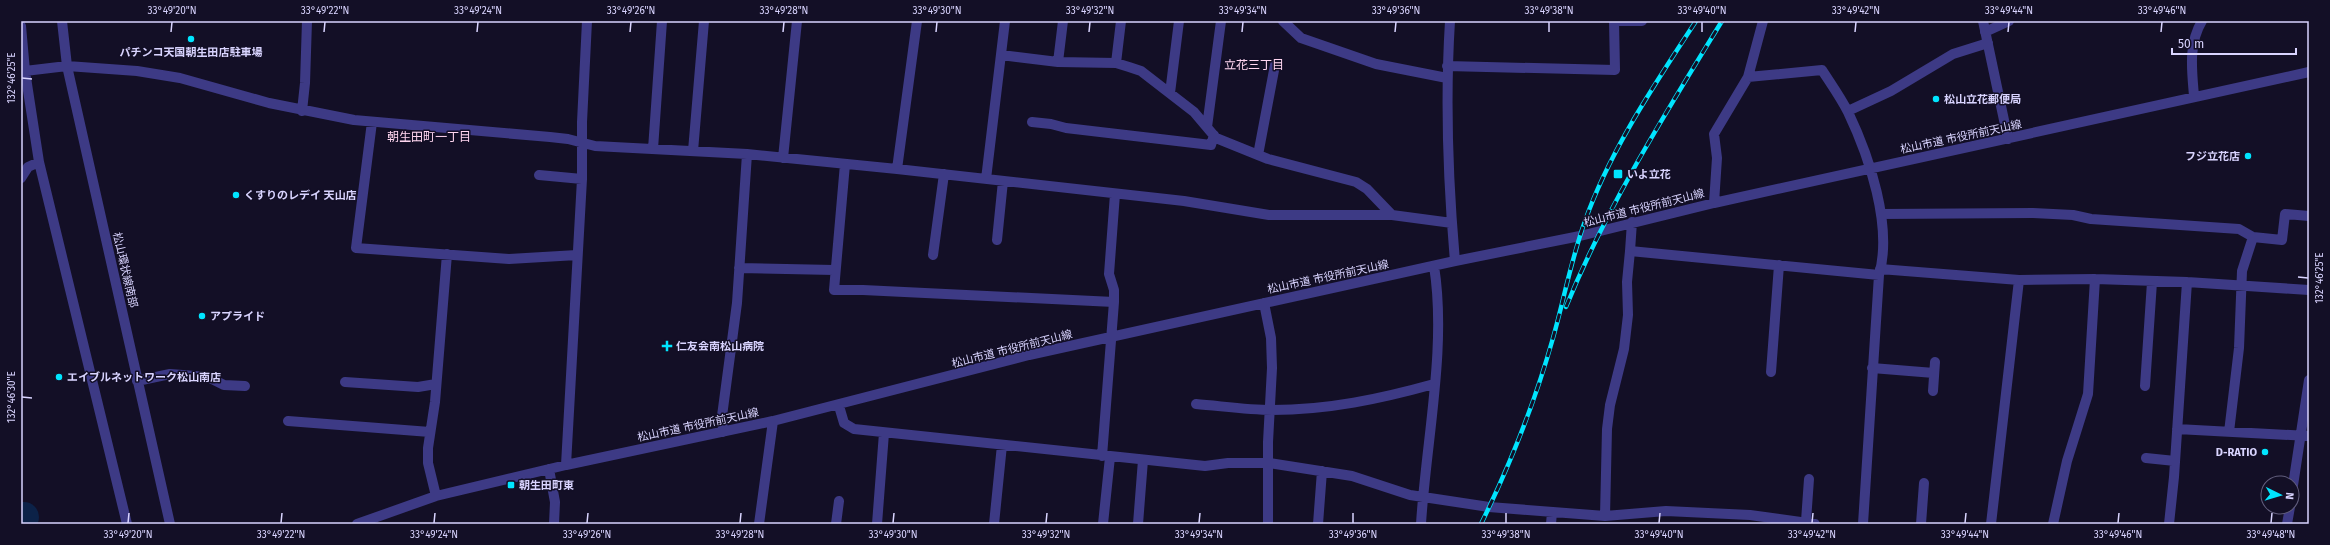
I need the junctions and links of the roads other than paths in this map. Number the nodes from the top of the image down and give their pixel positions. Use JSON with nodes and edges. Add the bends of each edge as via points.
{"nodes":[{"id":1,"x":62,"y":21,"type":"edge"},
{"id":2,"x":307,"y":21,"type":"edge"},
{"id":3,"x":587,"y":21,"type":"edge"},
{"id":4,"x":662,"y":21,"type":"edge"},
{"id":5,"x":704,"y":21,"type":"edge"},
{"id":6,"x":798,"y":21,"type":"edge"},
{"id":7,"x":916,"y":21,"type":"edge"},
{"id":8,"x":1005,"y":21,"type":"edge"},
{"id":9,"x":1063,"y":21,"type":"edge"},
{"id":10,"x":1121,"y":21,"type":"edge"},
{"id":11,"x":1179,"y":21,"type":"edge"},
{"id":12,"x":1221,"y":21,"type":"edge"},
{"id":13,"x":1283,"y":21,"type":"edge"},
{"id":14,"x":1450,"y":21,"type":"edge"},
{"id":15,"x":1614,"y":21,"type":"edge"},
{"id":16,"x":1642,"y":21,"type":"edge"},
{"id":17,"x":1763,"y":21,"type":"edge"},
{"id":18,"x":1983,"y":21,"type":"edge"},
{"id":19,"x":2010,"y":21,"type":"edge"},
{"id":20,"x":2202,"y":21,"type":"edge"},
{"id":21,"x":21,"y":26,"type":"edge"},
{"id":22,"x":1985,"y":32,"type":"junction"},
{"id":23,"x":1988,"y":43,"type":"junction"},
{"id":24,"x":1002,"y":55,"type":"junction"},
{"id":25,"x":1058,"y":62,"type":"junction"},
{"id":26,"x":1116,"y":63,"type":"junction"},
{"id":27,"x":1274,"y":65,"type":"dead end"},
{"id":28,"x":67,"y":66,"type":"junction"},
{"id":29,"x":1447,"y":66,"type":"junction"},
{"id":30,"x":25,"y":71,"type":"junction"},
{"id":31,"x":2309,"y":72,"type":"edge"},
{"id":32,"x":1748,"y":77,"type":"junction"},
{"id":33,"x":1447,"y":78,"type":"junction"},
{"id":34,"x":1170,"y":93,"type":"junction"},
{"id":35,"x":2194,"y":96,"type":"junction"},
{"id":36,"x":302,"y":111,"type":"junction"},
{"id":37,"x":1848,"y":111,"type":"junction"},
{"id":38,"x":372,"y":122,"type":"junction"},
{"id":39,"x":1032,"y":122,"type":"dead end"},
{"id":40,"x":1207,"y":127,"type":"junction"},
{"id":41,"x":1214,"y":135,"type":"junction"},
{"id":42,"x":2008,"y":140,"type":"junction"},
{"id":43,"x":582,"y":143,"type":"junction"},
{"id":44,"x":653,"y":149,"type":"junction"},
{"id":45,"x":693,"y":151,"type":"junction"},
{"id":46,"x":747,"y":154,"type":"junction"},
{"id":47,"x":1258,"y":155,"type":"junction"},
{"id":48,"x":783,"y":158,"type":"junction"},
{"id":49,"x":39,"y":162,"type":"junction"},
{"id":50,"x":845,"y":164,"type":"junction"},
{"id":51,"x":897,"y":169,"type":"junction"},
{"id":52,"x":1870,"y":170,"type":"junction"},
{"id":53,"x":944,"y":174,"type":"junction"},
{"id":54,"x":539,"y":175,"type":"dead end"},
{"id":55,"x":21,"y":178,"type":"edge"},
{"id":56,"x":582,"y":179,"type":"junction"},
{"id":57,"x":986,"y":179,"type":"junction"},
{"id":58,"x":1003,"y":181,"type":"junction"},
{"id":59,"x":1115,"y":194,"type":"junction"},
{"id":60,"x":1714,"y":204,"type":"junction"},
{"id":61,"x":1881,"y":214,"type":"junction"},
{"id":62,"x":1392,"y":215,"type":"junction"},
{"id":63,"x":2309,"y":216,"type":"edge"},
{"id":64,"x":1632,"y":222,"type":"junction"},
{"id":65,"x":1452,"y":223,"type":"junction"},
{"id":66,"x":2253,"y":238,"type":"junction"},
{"id":67,"x":997,"y":240,"type":"dead end"},
{"id":68,"x":1630,"y":251,"type":"junction"},
{"id":69,"x":447,"y":254,"type":"junction"},
{"id":70,"x":577,"y":255,"type":"junction"},
{"id":71,"x":933,"y":255,"type":"dead end"},
{"id":72,"x":1455,"y":261,"type":"junction"},
{"id":73,"x":1779,"y":265,"type":"junction"},
{"id":74,"x":1434,"y":266,"type":"junction"},
{"id":75,"x":739,"y":268,"type":"junction"},
{"id":76,"x":834,"y":270,"type":"junction"},
{"id":77,"x":1879,"y":272,"type":"junction"},
{"id":78,"x":2095,"y":279,"type":"junction"},
{"id":79,"x":2019,"y":280,"type":"junction"},
{"id":80,"x":2152,"y":282,"type":"junction"},
{"id":81,"x":2186,"y":282,"type":"junction"},
{"id":82,"x":2241,"y":285,"type":"junction"},
{"id":83,"x":2309,"y":290,"type":"edge"},
{"id":84,"x":1114,"y":302,"type":"junction"},
{"id":85,"x":1264,"y":303,"type":"junction"},
{"id":86,"x":1110,"y":337,"type":"junction"},
{"id":87,"x":1935,"y":362,"type":"dead end"},
{"id":88,"x":1872,"y":368,"type":"junction"},
{"id":89,"x":1771,"y":372,"type":"dead end"},
{"id":90,"x":1934,"y":373,"type":"junction"},
{"id":91,"x":137,"y":380,"type":"junction"},
{"id":92,"x":2309,"y":380,"type":"edge"},
{"id":93,"x":345,"y":382,"type":"dead end"},
{"id":94,"x":436,"y":384,"type":"junction"},
{"id":95,"x":1434,"y":384,"type":"junction"},
{"id":96,"x":245,"y":386,"type":"dead end"},
{"id":97,"x":2145,"y":386,"type":"dead end"},
{"id":98,"x":1932,"y":391,"type":"dead end"},
{"id":99,"x":1196,"y":404,"type":"dead end"},
{"id":100,"x":839,"y":406,"type":"junction"},
{"id":101,"x":1270,"y":410,"type":"junction"},
{"id":102,"x":288,"y":421,"type":"dead end"},
{"id":103,"x":773,"y":421,"type":"junction"},
{"id":104,"x":2177,"y":429,"type":"junction"},
{"id":105,"x":430,"y":432,"type":"junction"},
{"id":106,"x":723,"y":432,"type":"junction"},
{"id":107,"x":884,"y":432,"type":"junction"},
{"id":108,"x":2229,"y":432,"type":"junction"},
{"id":109,"x":2305,"y":436,"type":"edge"},
{"id":110,"x":1002,"y":445,"type":"junction"},
{"id":111,"x":1106,"y":457,"type":"junction"},
{"id":112,"x":2146,"y":458,"type":"dead end"},
{"id":113,"x":1143,"y":460,"type":"junction"},
{"id":114,"x":2175,"y":461,"type":"junction"},
{"id":115,"x":1269,"y":464,"type":"junction"},
{"id":116,"x":566,"y":465,"type":"junction"},
{"id":117,"x":549,"y":469,"type":"junction"},
{"id":118,"x":1322,"y":471,"type":"junction"},
{"id":119,"x":2296,"y":475,"type":"edge"},
{"id":120,"x":1809,"y":479,"type":"dead end"},
{"id":121,"x":1924,"y":483,"type":"dead end"},
{"id":122,"x":436,"y":496,"type":"junction"},
{"id":123,"x":1423,"y":498,"type":"junction"},
{"id":124,"x":839,"y":501,"type":"dead end"},
{"id":125,"x":1552,"y":512,"type":"junction"},
{"id":126,"x":1605,"y":516,"type":"junction"},
{"id":127,"x":1733,"y":519,"type":"edge"},
{"id":128,"x":1630,"y":520,"type":"edge"},
{"id":129,"x":1811,"y":523,"type":"edge"},
{"id":130,"x":127,"y":524,"type":"edge"},
{"id":131,"x":170,"y":524,"type":"edge"},
{"id":132,"x":357,"y":524,"type":"edge"},
{"id":133,"x":554,"y":524,"type":"edge"},
{"id":134,"x":759,"y":524,"type":"edge"},
{"id":135,"x":836,"y":524,"type":"edge"},
{"id":136,"x":877,"y":524,"type":"edge"},
{"id":137,"x":994,"y":524,"type":"edge"},
{"id":138,"x":1103,"y":524,"type":"edge"},
{"id":139,"x":1138,"y":524,"type":"edge"},
{"id":140,"x":1268,"y":524,"type":"edge"},
{"id":141,"x":1318,"y":524,"type":"edge"},
{"id":142,"x":1421,"y":524,"type":"edge"},
{"id":143,"x":1551,"y":524,"type":"edge"},
{"id":144,"x":1863,"y":524,"type":"edge"},
{"id":145,"x":1921,"y":524,"type":"edge"},
{"id":146,"x":1991,"y":524,"type":"edge"},
{"id":147,"x":2054,"y":524,"type":"edge"},
{"id":148,"x":2169,"y":524,"type":"edge"}],
"edges":[{"from":1,"to":28,"type":"street","name":"松山環状線南部"},
{"from":2,"to":36,"type":"street"},
{"from":3,"to":43,"type":"street"},
{"from":4,"to":44,"type":"street"},
{"from":5,"to":45,"type":"street"},
{"from":6,"to":48,"type":"street"},
{"from":7,"to":51,"type":"street"},
{"from":8,"to":24,"type":"street"},
{"from":9,"to":25,"type":"street"},
{"from":10,"to":26,"type":"street"},
{"from":11,"to":34,"type":"street"},
{"from":12,"to":40,"type":"street"},
{"from":13,"to":33,"type":"street","via":[[1301,38],[1376,64]]},
{"from":14,"to":29,"type":"street"},
{"from":15,"to":16,"type":"street"},
{"from":15,"to":29,"type":"street","via":[[1615,70]]},
{"from":17,"to":32,"type":"street"},
{"from":18,"to":22,"type":"street"},
{"from":19,"to":22,"type":"street"},
{"from":20,"to":35,"type":"street","via":[[2194,33],[2191,65]]},
{"from":21,"to":30,"type":"street"},
{"from":22,"to":23,"type":"street"},
{"from":23,"to":37,"type":"street","via":[[1953,54],[1891,91]]},
{"from":23,"to":42,"type":"street"},
{"from":24,"to":25,"type":"street"},
{"from":24,"to":57,"type":"street"},
{"from":25,"to":26,"type":"street"},
{"from":26,"to":34,"type":"street","via":[[1141,71]]},
{"from":27,"to":47,"type":"street"},
{"from":28,"to":30,"type":"street"},
{"from":28,"to":36,"type":"street","via":[[137,71],[180,78]]},
{"from":28,"to":91,"type":"street","name":"松山環状線南部"},
{"from":29,"to":33,"type":"street"},
{"from":30,"to":49,"type":"street"},
{"from":31,"to":35,"type":"street","name":"松山市道 市役所前天山線"},
{"from":32,"to":37,"type":"street","via":[[1822,70]]},
{"from":32,"to":60,"type":"street","via":[[1714,134]]},
{"from":33,"to":65,"type":"street"},
{"from":34,"to":40,"type":"street","via":[[1194,112]]},
{"from":35,"to":42,"type":"street","name":"松山市道 市役所前天山線"},
{"from":36,"to":38,"type":"street"},
{"from":37,"to":52,"type":"street"},
{"from":38,"to":43,"type":"street","via":[[550,137]]},
{"from":38,"to":69,"type":"street","via":[[356,248]]},
{"from":39,"to":41,"type":"street","via":[[1211,145]]},
{"from":40,"to":41,"type":"street"},
{"from":41,"to":47,"type":"street"},
{"from":42,"to":52,"type":"street","name":"松山市道 市役所前天山線"},
{"from":43,"to":44,"type":"street"},
{"from":43,"to":56,"type":"street"},
{"from":44,"to":45,"type":"street"},
{"from":45,"to":46,"type":"street"},
{"from":46,"to":48,"type":"street"},
{"from":46,"to":75,"type":"street"},
{"from":47,"to":62,"type":"street","via":[[1312,172],[1356,182],[1367,189]]},
{"from":48,"to":50,"type":"street"},
{"from":49,"to":55,"type":"street","via":[[28,167]]},
{"from":49,"to":130,"type":"street"},
{"from":50,"to":51,"type":"street"},
{"from":50,"to":76,"type":"street"},
{"from":51,"to":53,"type":"street"},
{"from":52,"to":60,"type":"street","name":"松山市道 市役所前天山線"},
{"from":52,"to":61,"type":"street"},
{"from":53,"to":57,"type":"street"},
{"from":53,"to":71,"type":"street"},
{"from":54,"to":56,"type":"street"},
{"from":56,"to":70,"type":"street"},
{"from":57,"to":58,"type":"street"},
{"from":58,"to":59,"type":"street"},
{"from":58,"to":67,"type":"street"},
{"from":59,"to":62,"type":"street","via":[[1184,201],[1269,215]]},
{"from":59,"to":84,"type":"street","via":[[1109,274],[1114,290]]},
{"from":60,"to":64,"type":"street","name":"松山市道 市役所前天山線"},
{"from":61,"to":66,"type":"street","via":[[2033,212],[2091,219],[2239,229]]},
{"from":61,"to":77,"type":"street","via":[[1883,235]]},
{"from":62,"to":65,"type":"street"},
{"from":63,"to":66,"type":"street","via":[[2285,214],[2282,240]]},
{"from":64,"to":68,"type":"street"},
{"from":64,"to":72,"type":"street","name":"松山市道 市役所前天山線","via":[[1580,236]]},
{"from":65,"to":72,"type":"street"},
{"from":66,"to":82,"type":"street","via":[[2242,271]]},
{"from":68,"to":73,"type":"street"},
{"from":68,"to":126,"type":"street","via":[[1627,282],[1628,315],[1607,429]]},
{"from":69,"to":70,"type":"street","via":[[509,259]]},
{"from":69,"to":94,"type":"street"},
{"from":70,"to":116,"type":"street"},
{"from":72,"to":74,"type":"street","name":"松山市道 市役所前天山線"},
{"from":73,"to":77,"type":"street"},
{"from":73,"to":89,"type":"street"},
{"from":74,"to":85,"type":"street","name":"松山市道 市役所前天山線"},
{"from":74,"to":95,"type":"street","via":[[1439,296]]},
{"from":75,"to":76,"type":"street"},
{"from":75,"to":106,"type":"street","via":[[732,353],[722,416]]},
{"from":76,"to":84,"type":"street","via":[[834,290]]},
{"from":77,"to":79,"type":"street"},
{"from":77,"to":88,"type":"street"},
{"from":78,"to":79,"type":"street"},
{"from":78,"to":80,"type":"street"},
{"from":78,"to":147,"type":"street","via":[[2088,394],[2067,462]]},
{"from":79,"to":146,"type":"street"},
{"from":80,"to":81,"type":"street"},
{"from":80,"to":97,"type":"street"},
{"from":81,"to":82,"type":"street"},
{"from":81,"to":104,"type":"street"},
{"from":82,"to":83,"type":"street"},
{"from":82,"to":108,"type":"street","via":[[2239,348]]},
{"from":84,"to":86,"type":"street"},
{"from":85,"to":86,"type":"street","name":"松山市道 市役所前天山線"},
{"from":85,"to":101,"type":"street","via":[[1271,338]]},
{"from":86,"to":100,"type":"street","name":"松山市道 市役所前天山線","via":[[1029,355]]},
{"from":86,"to":111,"type":"street"},
{"from":87,"to":90,"type":"street"},
{"from":88,"to":90,"type":"street"},
{"from":88,"to":144,"type":"street"},
{"from":90,"to":98,"type":"street"},
{"from":91,"to":96,"type":"street","via":[[170,374],[208,377],[224,385]]},
{"from":91,"to":131,"type":"street","name":"松山環状線南部"},
{"from":92,"to":109,"type":"street"},
{"from":93,"to":94,"type":"street","via":[[418,387]]},
{"from":94,"to":105,"type":"street"},
{"from":95,"to":101,"type":"street","via":[[1361,402],[1305,409]]},
{"from":95,"to":123,"type":"street"},
{"from":99,"to":101,"type":"street"},
{"from":100,"to":103,"type":"street","name":"松山市道 市役所前天山線"},
{"from":100,"to":107,"type":"street","via":[[844,423],[854,429]]},
{"from":101,"to":115,"type":"street"},
{"from":102,"to":105,"type":"street"},
{"from":103,"to":106,"type":"street","name":"松山市道 市役所前天山線"},
{"from":103,"to":134,"type":"street"},
{"from":104,"to":108,"type":"street"},
{"from":104,"to":114,"type":"street"},
{"from":105,"to":122,"type":"street","via":[[428,463]]},
{"from":106,"to":116,"type":"street","name":"松山市道 市役所前天山線"},
{"from":107,"to":110,"type":"street"},
{"from":107,"to":136,"type":"street"},
{"from":108,"to":109,"type":"street"},
{"from":109,"to":119,"type":"street"},
{"from":110,"to":111,"type":"street"},
{"from":110,"to":137,"type":"street"},
{"from":111,"to":113,"type":"street"},
{"from":111,"to":138,"type":"street"},
{"from":112,"to":114,"type":"street"},
{"from":113,"to":115,"type":"street","via":[[1205,466],[1228,463]]},
{"from":113,"to":139,"type":"street"},
{"from":114,"to":148,"type":"street"},
{"from":115,"to":118,"type":"street"},
{"from":115,"to":140,"type":"street"},
{"from":116,"to":117,"type":"street","name":"松山市道 市役所前天山線"},
{"from":117,"to":122,"type":"street","name":"松山市道 市役所前天山線"},
{"from":117,"to":133,"type":"street","via":[[555,502]]},
{"from":118,"to":123,"type":"street","via":[[1352,476]]},
{"from":118,"to":141,"type":"street"},
{"from":120,"to":129,"type":"street"},
{"from":121,"to":145,"type":"street"},
{"from":122,"to":132,"type":"street","name":"松山市道 市役所前天山線"},
{"from":123,"to":125,"type":"street"},
{"from":123,"to":142,"type":"street"},
{"from":124,"to":135,"type":"street"},
{"from":125,"to":126,"type":"street"},
{"from":125,"to":143,"type":"street"},
{"from":126,"to":128,"type":"street"},
{"from":127,"to":128,"type":"street","via":[[1666,512]]},
{"from":127,"to":129,"type":"street"}]}
